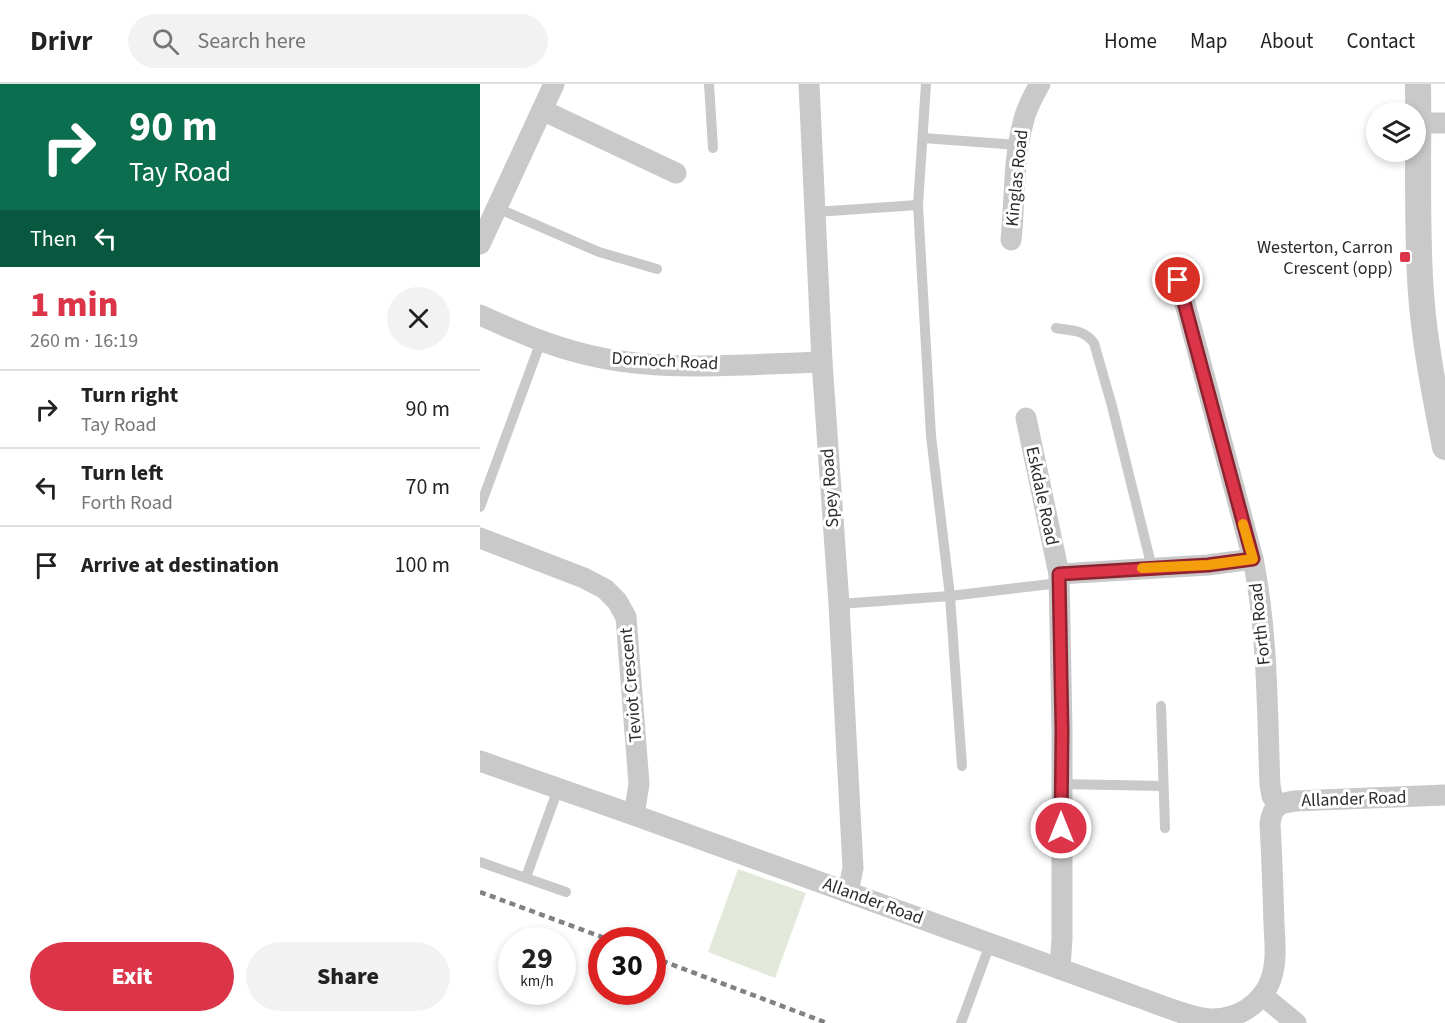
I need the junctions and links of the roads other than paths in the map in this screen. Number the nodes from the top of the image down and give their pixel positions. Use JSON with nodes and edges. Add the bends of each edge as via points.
{"nodes":[{"id":1,"x":554,"y":84,"type":"edge"},
{"id":2,"x":709,"y":84,"type":"edge"},
{"id":3,"x":809,"y":84,"type":"edge"},
{"id":4,"x":926,"y":84,"type":"edge"},
{"id":5,"x":1040,"y":84,"type":"edge"},
{"id":6,"x":1418,"y":84,"type":"edge"},
{"id":7,"x":1418,"y":102,"type":"edge"},
{"id":8,"x":542,"y":110,"type":"junction"},
{"id":9,"x":1426,"y":123,"type":"edge"},
{"id":10,"x":1445,"y":123,"type":"edge"},
{"id":11,"x":923,"y":138,"type":"junction"},
{"id":12,"x":1018,"y":146,"type":"junction"},
{"id":13,"x":713,"y":148,"type":"dead end"},
{"id":14,"x":1419,"y":162,"type":"edge"},
{"id":15,"x":676,"y":173,"type":"dead end"},
{"id":16,"x":918,"y":205,"type":"junction"},
{"id":17,"x":497,"y":208,"type":"junction"},
{"id":18,"x":815,"y":212,"type":"junction"},
{"id":19,"x":1011,"y":240,"type":"dead end"},
{"id":20,"x":480,"y":244,"type":"edge"},
{"id":21,"x":657,"y":269,"type":"dead end"},
{"id":22,"x":1176,"y":270,"type":"dead end"},
{"id":23,"x":480,"y":315,"type":"edge"},
{"id":24,"x":1056,"y":328,"type":"dead end"},
{"id":25,"x":541,"y":341,"type":"junction"},
{"id":26,"x":822,"y":362,"type":"junction"},
{"id":27,"x":1026,"y":418,"type":"dead end"},
{"id":28,"x":1445,"y":447,"type":"edge"},
{"id":29,"x":480,"y":507,"type":"edge"},
{"id":30,"x":480,"y":538,"type":"edge"},
{"id":31,"x":1253,"y":559,"type":"junction"},
{"id":32,"x":1152,"y":568,"type":"junction"},
{"id":33,"x":1059,"y":579,"type":"junction"},
{"id":34,"x":950,"y":596,"type":"junction"},
{"id":35,"x":838,"y":604,"type":"junction"},
{"id":36,"x":1161,"y":706,"type":"dead end"},
{"id":37,"x":480,"y":761,"type":"edge"},
{"id":38,"x":962,"y":766,"type":"dead end"},
{"id":39,"x":1061,"y":784,"type":"junction"},
{"id":40,"x":1162,"y":786,"type":"junction"},
{"id":41,"x":558,"y":789,"type":"junction"},
{"id":42,"x":1445,"y":795,"type":"edge"},
{"id":43,"x":1278,"y":805,"type":"junction"},
{"id":44,"x":634,"y":815,"type":"junction"},
{"id":45,"x":1165,"y":828,"type":"dead end"},
{"id":46,"x":480,"y":862,"type":"edge"},
{"id":47,"x":526,"y":877,"type":"junction"},
{"id":48,"x":566,"y":892,"type":"dead end"},
{"id":49,"x":848,"y":892,"type":"junction"},
{"id":50,"x":990,"y":944,"type":"junction"},
{"id":51,"x":1060,"y":969,"type":"junction"},
{"id":52,"x":1262,"y":995,"type":"junction"},
{"id":53,"x":961,"y":1023,"type":"edge"},
{"id":54,"x":1296,"y":1023,"type":"edge"}],
"edges":[{"from":1,"to":8,"type":"street"},
{"from":2,"to":13,"type":"lane"},
{"from":3,"to":18,"type":"street","name":"Spey Road"},
{"from":4,"to":11,"type":"lane"},
{"from":5,"to":12,"type":"street","name":"Kinglas Road","via":[[1023,121]]},
{"from":6,"to":7,"type":"street"},
{"from":8,"to":15,"type":"street"},
{"from":8,"to":17,"type":"street"},
{"from":9,"to":10,"type":"street"},
{"from":11,"to":12,"type":"lane"},
{"from":11,"to":16,"type":"lane"},
{"from":12,"to":19,"type":"street","name":"Kinglas Road"},
{"from":14,"to":28,"type":"street","via":[[1421,296],[1427,353]]},
{"from":16,"to":18,"type":"lane"},
{"from":16,"to":34,"type":"lane","via":[[931,436]]},
{"from":17,"to":20,"type":"street"},
{"from":17,"to":21,"type":"lane","via":[[599,252]]},
{"from":18,"to":26,"type":"street","name":"Spey Road"},
{"from":22,"to":31,"type":"street","name":"Forth Road"},
{"from":23,"to":25,"type":"street","name":"Dornoch Road"},
{"from":24,"to":32,"type":"lane","via":[[1082,332],[1095,343]]},
{"from":25,"to":26,"type":"street","name":"Dornoch Road","via":[[589,355],[639,363],[684,366]]},
{"from":25,"to":29,"type":"lane"},
{"from":26,"to":35,"type":"street","name":"Spey Road"},
{"from":27,"to":33,"type":"street","name":"Eskdale Road"},
{"from":30,"to":44,"type":"street","name":"Teviot Crescent","via":[[584,578],[616,601],[626,617],[639,784]]},
{"from":31,"to":32,"type":"street"},
{"from":31,"to":43,"type":"street","name":"Forth Road","via":[[1264,651],[1270,785]]},
{"from":32,"to":33,"type":"street"},
{"from":33,"to":34,"type":"lane"},
{"from":33,"to":39,"type":"street","name":"Eskdale Road"},
{"from":34,"to":35,"type":"lane"},
{"from":34,"to":38,"type":"lane"},
{"from":35,"to":49,"type":"street","name":"Spey Road","via":[[854,868]]},
{"from":36,"to":40,"type":"lane"},
{"from":37,"to":41,"type":"street","name":"Allander Road"},
{"from":39,"to":40,"type":"lane"},
{"from":39,"to":51,"type":"street","name":"Eskdale Road"},
{"from":40,"to":45,"type":"lane"},
{"from":41,"to":44,"type":"street","name":"Allander Road"},
{"from":41,"to":47,"type":"lane"},
{"from":42,"to":43,"type":"street","name":"Allander Road"},
{"from":43,"to":52,"type":"street","name":"Allander Road","via":[[1270,824],[1275,956],[1271,978]]},
{"from":44,"to":49,"type":"street","name":"Allander Road"},
{"from":46,"to":47,"type":"lane"},
{"from":47,"to":48,"type":"lane"},
{"from":49,"to":50,"type":"street","name":"Allander Road"},
{"from":50,"to":51,"type":"street","name":"Allander Road"},
{"from":50,"to":53,"type":"lane"},
{"from":51,"to":52,"type":"street","name":"Allander Road","via":[[1208,1018],[1233,1016],[1255,1004]]},
{"from":52,"to":54,"type":"street"}]}
